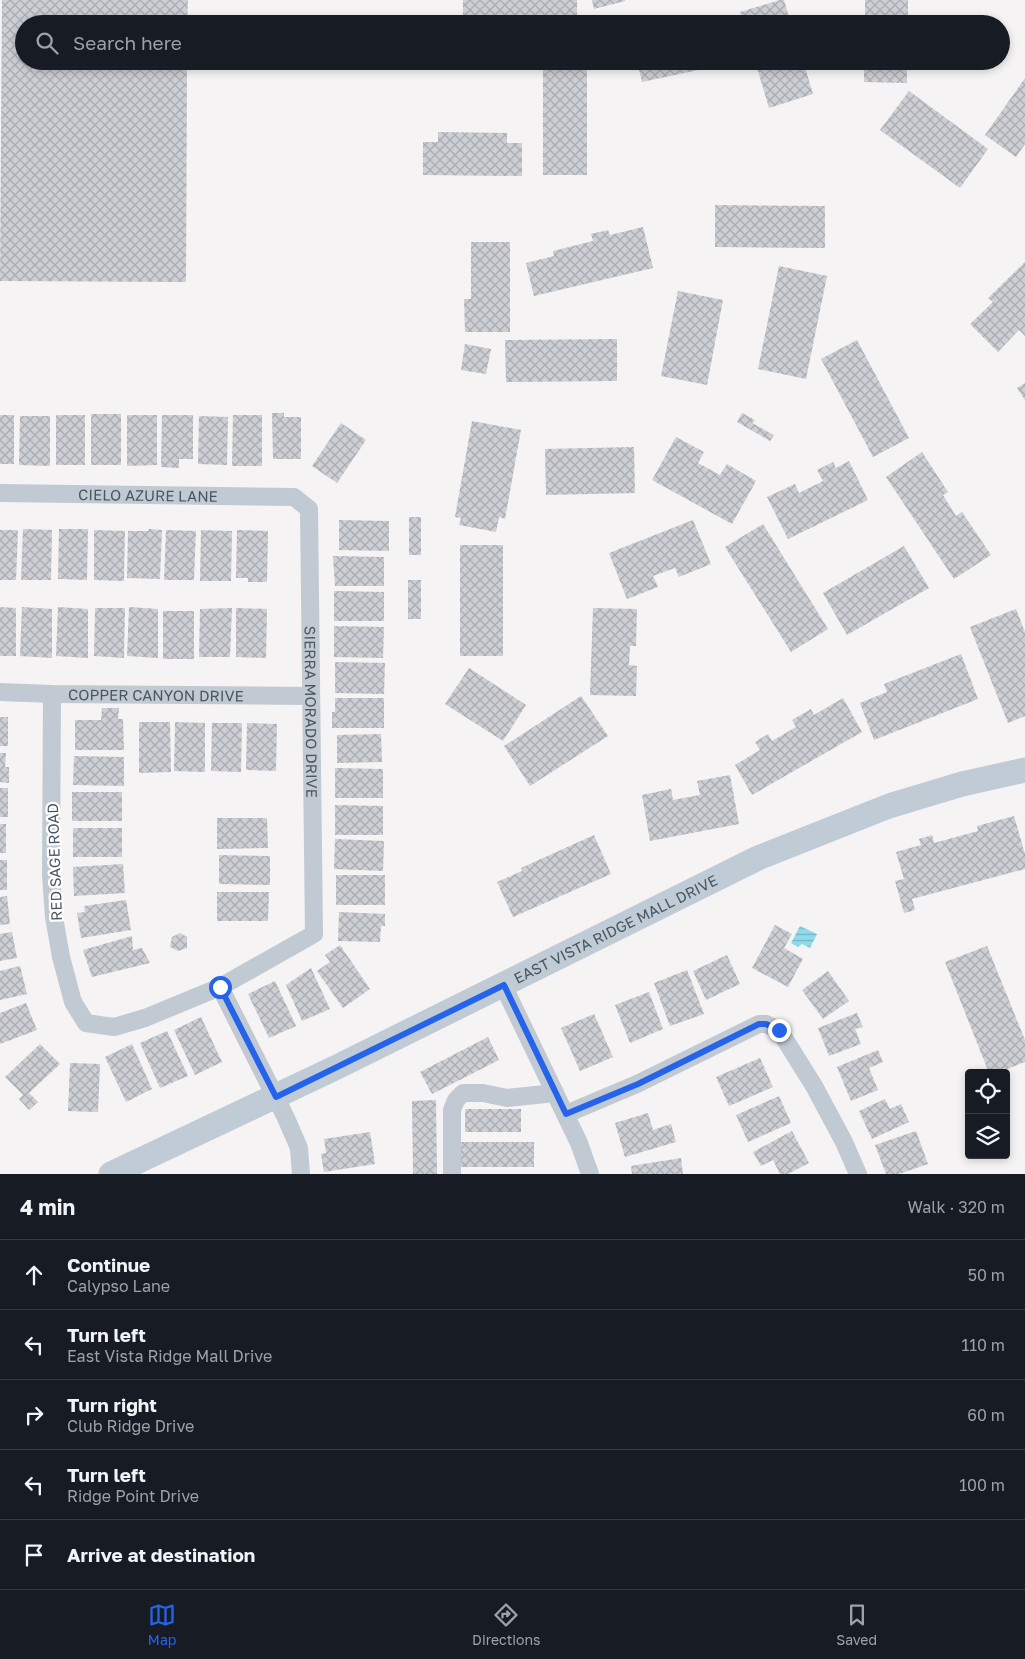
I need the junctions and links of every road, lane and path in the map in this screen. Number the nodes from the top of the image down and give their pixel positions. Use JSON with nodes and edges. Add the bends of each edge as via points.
{"nodes":[{"id":1,"x":0,"y":493,"type":"edge"},
{"id":2,"x":294,"y":497,"type":"joint"},
{"id":3,"x":0,"y":692,"type":"edge"},
{"id":4,"x":52,"y":694,"type":"junction"},
{"id":5,"x":311,"y":696,"type":"junction"},
{"id":6,"x":1025,"y":770,"type":"edge"},
{"id":7,"x":504,"y":985,"type":"junction"},
{"id":8,"x":220,"y":987,"type":"junction"},
{"id":9,"x":555,"y":1093,"type":"junction"},
{"id":10,"x":276,"y":1097,"type":"junction"},
{"id":11,"x":566,"y":1114,"type":"junction"},
{"id":12,"x":111,"y":1174,"type":"edge"},
{"id":13,"x":301,"y":1174,"type":"edge"},
{"id":14,"x":452,"y":1174,"type":"edge"},
{"id":15,"x":590,"y":1174,"type":"edge"},
{"id":16,"x":858,"y":1174,"type":"edge"}],
"edges":[{"from":1,"to":2,"type":"street","name":"CIELO AZURE LANE"},
{"from":2,"to":5,"type":"street","name":"SIERRA MORADO DRIVE","via":[[309,509]]},
{"from":3,"to":4,"type":"street","name":"COPPER CANYON DRIVE"},
{"from":4,"to":5,"type":"street","name":"COPPER CANYON DRIVE"},
{"from":4,"to":8,"type":"street","name":"RED SAGE ROAD","via":[[51,875],[54,917],[73,1002],[86,1023],[114,1027],[145,1018]]},
{"from":5,"to":8,"type":"street","name":"SIERRA MORADO DRIVE","via":[[314,934]]},
{"from":6,"to":7,"type":"main road","name":"EAST VISTA RIDGE MALL DRIVE","via":[[962,784],[889,806],[758,858]]},
{"from":7,"to":9,"type":"street"},
{"from":7,"to":10,"type":"main road","name":"EAST VISTA RIDGE MALL DRIVE"},
{"from":8,"to":10,"type":"street"},
{"from":9,"to":11,"type":"street"},
{"from":9,"to":14,"type":"street","via":[[507,1098],[463,1093],[452,1110]]},
{"from":10,"to":12,"type":"main road","name":"EAST VISTA RIDGE MALL DRIVE"},
{"from":10,"to":13,"type":"street","via":[[299,1148]]},
{"from":11,"to":15,"type":"street"},
{"from":11,"to":16,"type":"street","via":[[638,1084],[759,1024],[766,1024],[779,1030],[814,1086]]}]}
